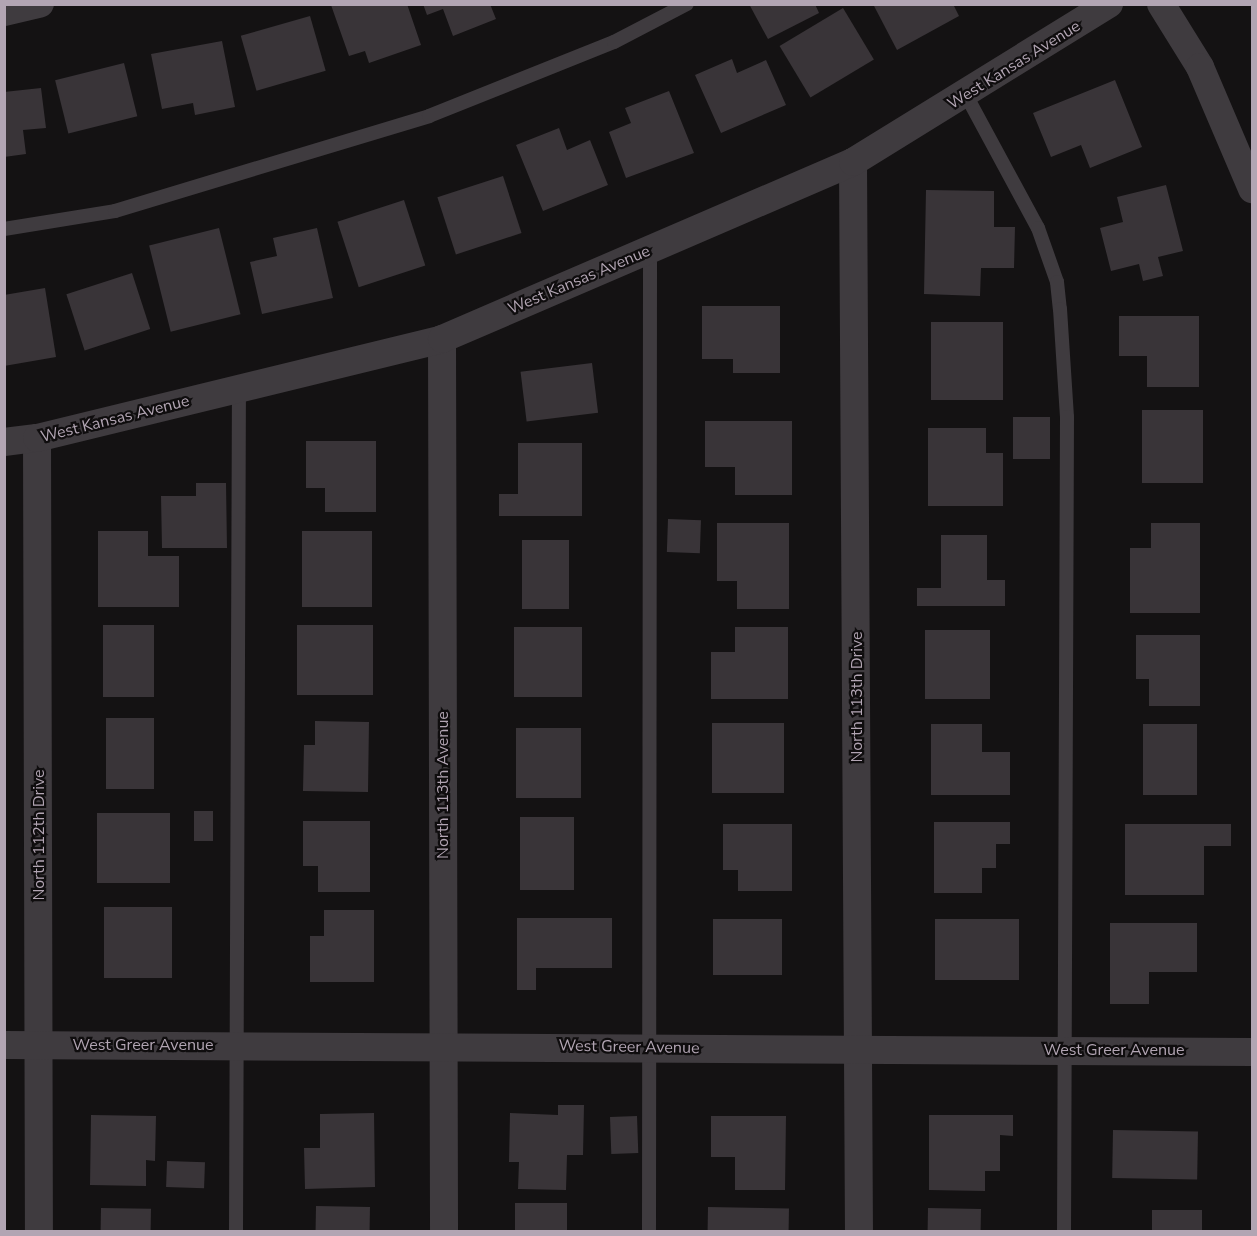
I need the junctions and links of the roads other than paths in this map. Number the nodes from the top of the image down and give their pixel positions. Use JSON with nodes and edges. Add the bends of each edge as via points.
{"nodes":[{"id":1,"x":40,"y":4,"type":"edge"},
{"id":2,"x":687,"y":4,"type":"edge"},
{"id":3,"x":1109,"y":4,"type":"edge"},
{"id":4,"x":1161,"y":4,"type":"edge"},
{"id":5,"x":4,"y":12,"type":"edge"},
{"id":6,"x":966,"y":95,"type":"junction"},
{"id":7,"x":853,"y":162,"type":"junction"},
{"id":8,"x":1252,"y":189,"type":"edge"},
{"id":9,"x":4,"y":229,"type":"edge"},
{"id":10,"x":650,"y":249,"type":"junction"},
{"id":11,"x":442,"y":339,"type":"junction"},
{"id":12,"x":239,"y":389,"type":"junction"},
{"id":13,"x":37,"y":438,"type":"junction"},
{"id":14,"x":4,"y":442,"type":"edge"},
{"id":15,"x":41,"y":1044,"type":"junction"},
{"id":16,"x":237,"y":1044,"type":"junction"},
{"id":17,"x":444,"y":1044,"type":"junction"},
{"id":18,"x":4,"y":1045,"type":"edge"},
{"id":19,"x":648,"y":1047,"type":"junction"},
{"id":20,"x":860,"y":1050,"type":"junction"},
{"id":21,"x":1066,"y":1050,"type":"junction"},
{"id":22,"x":1252,"y":1052,"type":"edge"},
{"id":23,"x":39,"y":1232,"type":"edge"},
{"id":24,"x":236,"y":1232,"type":"edge"},
{"id":25,"x":444,"y":1232,"type":"edge"},
{"id":26,"x":649,"y":1232,"type":"edge"},
{"id":27,"x":859,"y":1232,"type":"edge"},
{"id":28,"x":1064,"y":1232,"type":"edge"}],
"edges":[{"from":1,"to":5,"type":"street"},
{"from":2,"to":9,"type":"lane","via":[[615,42],[418,119],[115,211]]},
{"from":3,"to":6,"type":"street","name":"West Kansas Avenue"},
{"from":4,"to":8,"type":"street","via":[[1200,67]]},
{"from":6,"to":7,"type":"street","name":"West Kansas Avenue"},
{"from":6,"to":21,"type":"lane","via":[[1038,228],[1059,300],[1066,417]]},
{"from":7,"to":10,"type":"street","name":"West Kansas Avenue"},
{"from":7,"to":20,"type":"street","name":"North 113th Drive"},
{"from":10,"to":11,"type":"street","name":"West Kansas Avenue"},
{"from":10,"to":19,"type":"lane"},
{"from":11,"to":12,"type":"street","name":"West Kansas Avenue"},
{"from":11,"to":17,"type":"street","name":"North 113th Avenue"},
{"from":12,"to":13,"type":"street","name":"West Kansas Avenue"},
{"from":12,"to":16,"type":"lane"},
{"from":13,"to":14,"type":"street","name":"West Kansas Avenue"},
{"from":13,"to":15,"type":"street","name":"North 112th Drive"},
{"from":15,"to":16,"type":"street","name":"West Greer Avenue"},
{"from":15,"to":18,"type":"street","name":"West Greer Avenue"},
{"from":15,"to":23,"type":"street","name":"North 112th Drive"},
{"from":16,"to":17,"type":"street","name":"West Greer Avenue"},
{"from":16,"to":24,"type":"lane"},
{"from":17,"to":19,"type":"street","name":"West Greer Avenue"},
{"from":17,"to":25,"type":"street","name":"North 113th Avenue"},
{"from":19,"to":20,"type":"street","name":"West Greer Avenue"},
{"from":19,"to":26,"type":"lane"},
{"from":20,"to":21,"type":"street","name":"West Greer Avenue"},
{"from":20,"to":27,"type":"street","name":"North 113th Drive"},
{"from":21,"to":22,"type":"street","name":"West Greer Avenue"},
{"from":21,"to":28,"type":"lane"}]}
